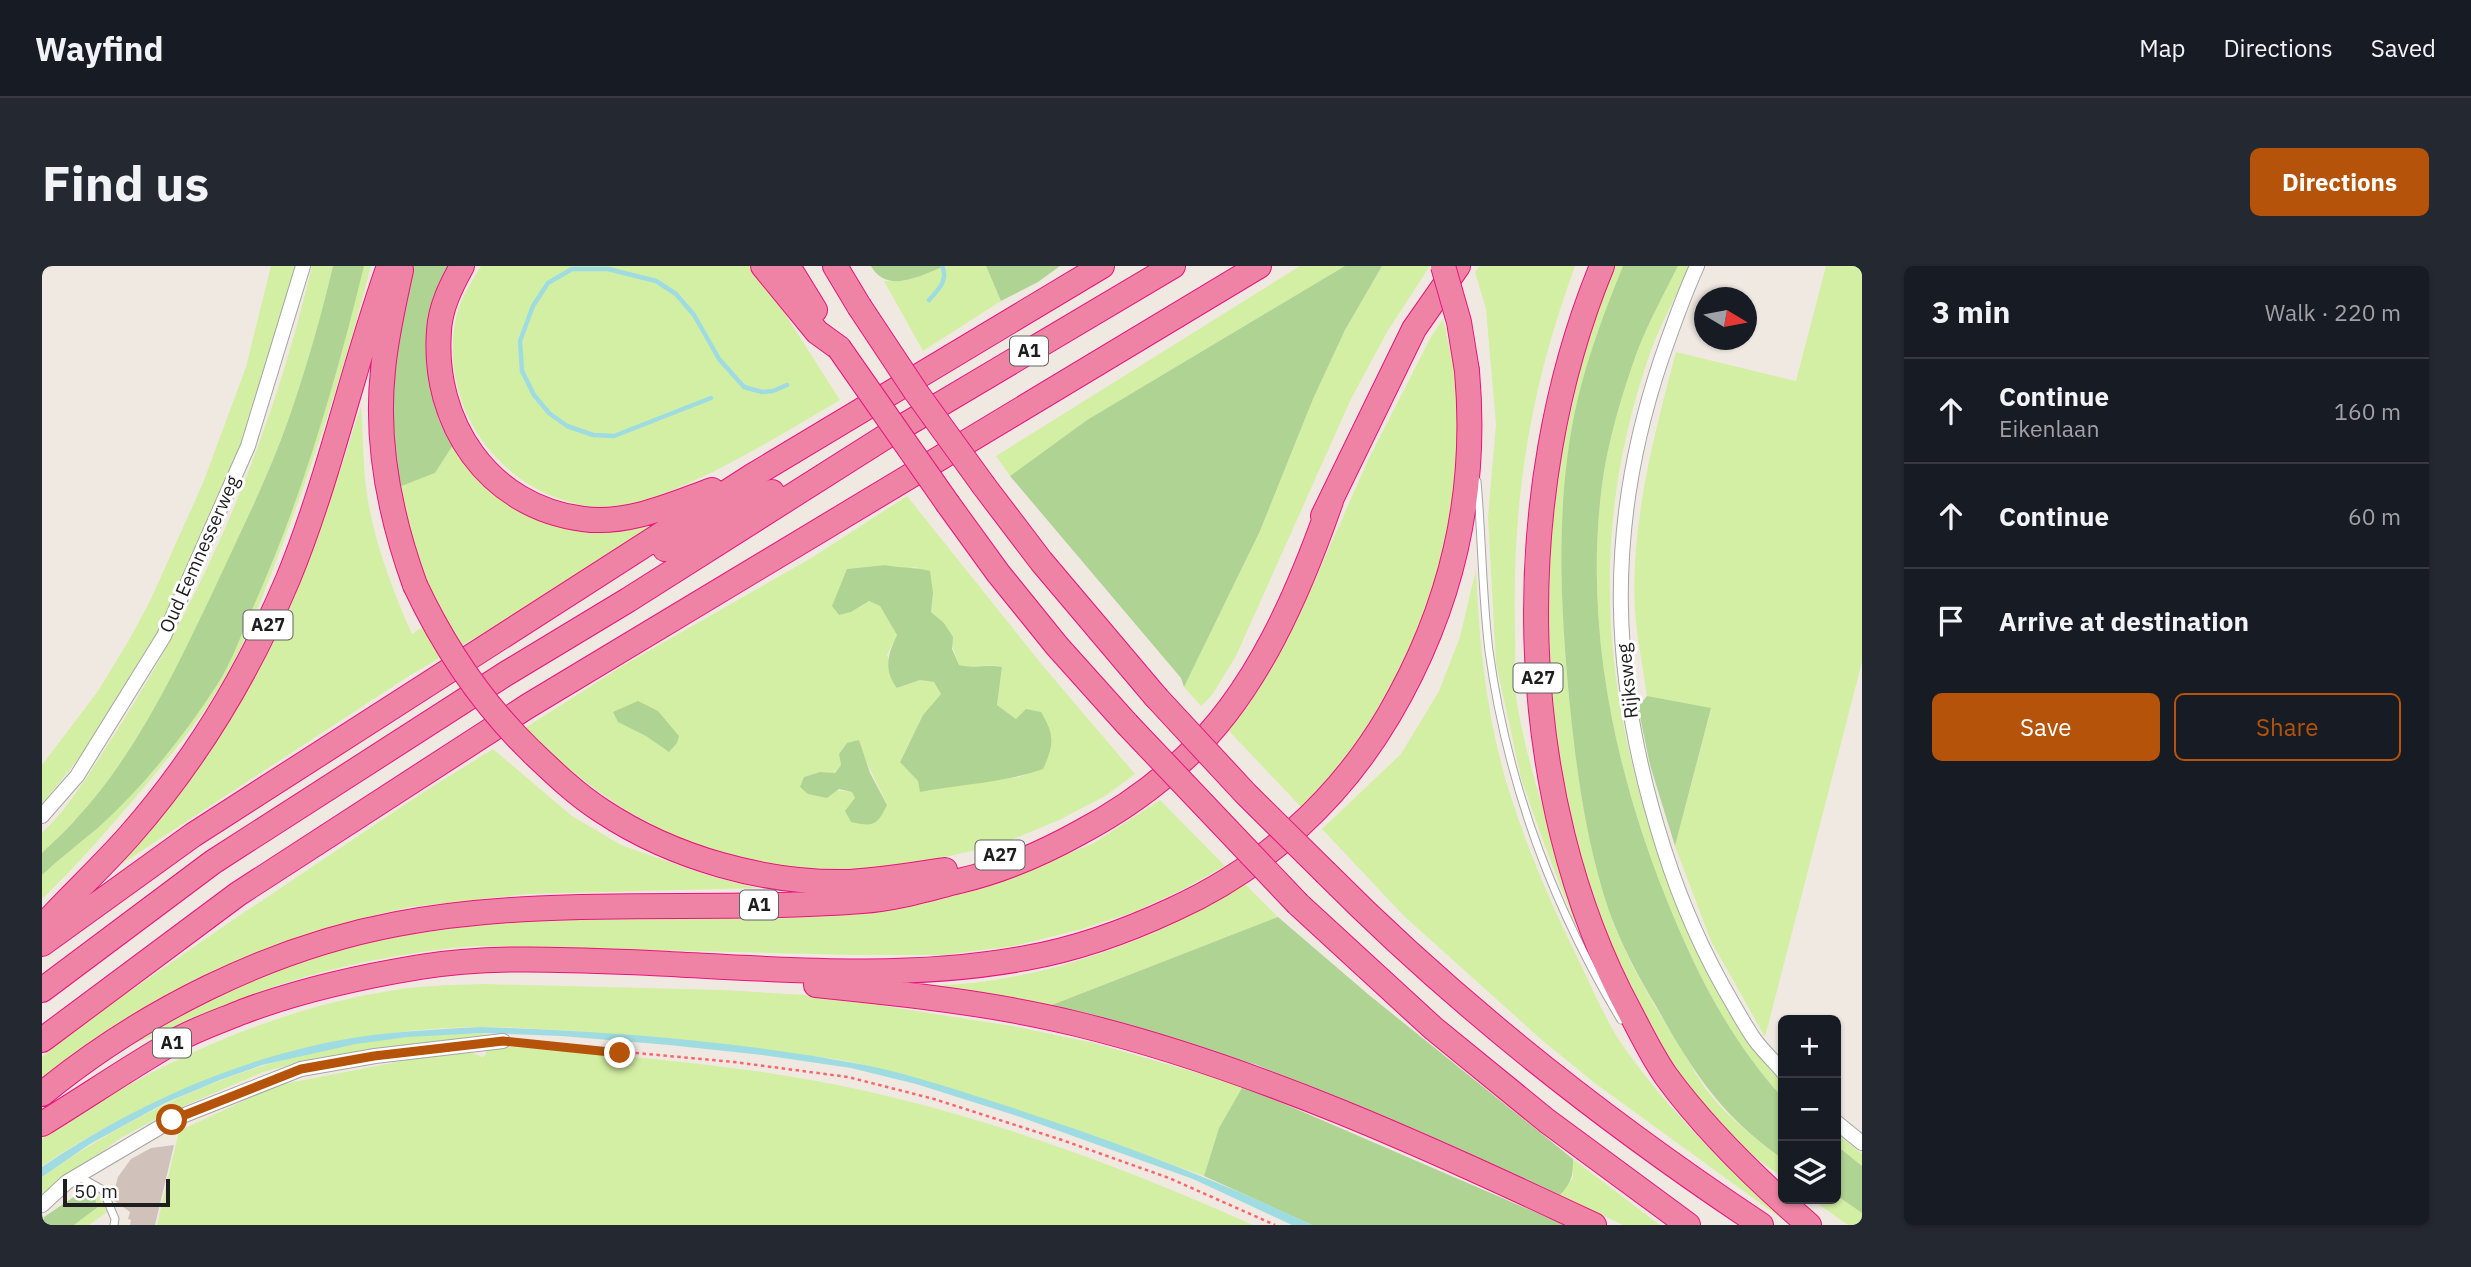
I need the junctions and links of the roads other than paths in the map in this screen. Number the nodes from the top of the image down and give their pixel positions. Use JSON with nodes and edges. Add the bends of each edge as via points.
{"nodes":[{"id":1,"x":303,"y":266,"type":"edge"},
{"id":2,"x":389,"y":266,"type":"edge"},
{"id":3,"x":402,"y":266,"type":"edge"},
{"id":4,"x":462,"y":266,"type":"edge"},
{"id":5,"x":762,"y":266,"type":"edge"},
{"id":6,"x":788,"y":266,"type":"edge"},
{"id":7,"x":835,"y":266,"type":"edge"},
{"id":8,"x":844,"y":266,"type":"edge"},
{"id":9,"x":1077,"y":266,"type":"edge"},
{"id":10,"x":1102,"y":266,"type":"edge"},
{"id":11,"x":1172,"y":266,"type":"edge"},
{"id":12,"x":1259,"y":266,"type":"edge"},
{"id":13,"x":1443,"y":266,"type":"edge"},
{"id":14,"x":1458,"y":266,"type":"edge"},
{"id":15,"x":1602,"y":266,"type":"edge"},
{"id":16,"x":1697,"y":266,"type":"edge"},
{"id":17,"x":1036,"y":305,"type":"junction"},
{"id":18,"x":859,"y":306,"type":"junction"},
{"id":19,"x":821,"y":329,"type":"junction"},
{"id":20,"x":1470,"y":404,"type":"junction"},
{"id":21,"x":885,"y":437,"type":"junction"},
{"id":22,"x":752,"y":476,"type":"junction"},
{"id":23,"x":1331,"y":501,"type":"junction"},
{"id":24,"x":478,"y":652,"type":"junction"},
{"id":25,"x":42,"y":816,"type":"edge"},
{"id":26,"x":42,"y":927,"type":"edge"},
{"id":27,"x":42,"y":944,"type":"edge"},
{"id":28,"x":702,"y":966,"type":"junction"},
{"id":29,"x":42,"y":990,"type":"edge"},
{"id":30,"x":1623,"y":1023,"type":"dead end"},
{"id":31,"x":42,"y":1040,"type":"edge"},
{"id":32,"x":503,"y":1041,"type":"road end"},
{"id":33,"x":1636,"y":1044,"type":"dead end"},
{"id":34,"x":1778,"y":1066,"type":"edge"},
{"id":35,"x":1665,"y":1074,"type":"junction"},
{"id":36,"x":42,"y":1094,"type":"edge"},
{"id":37,"x":42,"y":1124,"type":"edge"},
{"id":38,"x":1841,"y":1126,"type":"edge"},
{"id":39,"x":1862,"y":1143,"type":"edge"},
{"id":40,"x":78,"y":1176,"type":"junction"},
{"id":41,"x":42,"y":1205,"type":"edge"},
{"id":42,"x":114,"y":1225,"type":"edge"},
{"id":43,"x":1594,"y":1225,"type":"edge"},
{"id":44,"x":1688,"y":1225,"type":"edge"},
{"id":45,"x":1761,"y":1225,"type":"edge"},
{"id":46,"x":1809,"y":1225,"type":"edge"}],
"edges":[{"from":1,"to":25,"type":"street","name":"Oud Eemnesserweg","via":[[247,446],[164,636],[77,776]]},
{"from":2,"to":26,"type":"highway","number":"A27","via":[[309,523],[245,670],[159,799]]},
{"from":3,"to":23,"type":"highway","number":"A27","bridge":true,"via":[[383,372],[384,464],[400,544],[442,639],[508,728],[602,811],[694,856],[764,874],[847,882],[946,870],[1046,839],[1103,811],[1180,752],[1237,684]]},
{"from":4,"to":22,"type":"highway","number":"A1","via":[[449,290],[439,329],[439,366],[447,412],[479,465],[504,487],[553,512],[583,519],[617,518],[653,511]]},
{"from":5,"to":19,"type":"highway"},
{"from":6,"to":19,"type":"highway"},
{"from":7,"to":18,"type":"highway"},
{"from":8,"to":18,"type":"highway"},
{"from":9,"to":17,"type":"highway"},
{"from":10,"to":17,"type":"highway","number":"A1"},
{"from":11,"to":21,"type":"highway","number":"A1"},
{"from":12,"to":31,"type":"highway","number":"A1","via":[[528,706],[238,894]]},
{"from":13,"to":20,"type":"highway","number":"A1","bridge":true,"via":[[1460,322]]},
{"from":14,"to":23,"type":"highway","number":"A1","via":[[1414,329]]},
{"from":15,"to":35,"type":"highway","number":"A27","via":[[1570,357],[1551,436],[1536,570],[1537,670],[1550,768],[1576,883],[1616,987]]},
{"from":16,"to":34,"type":"street","name":"Rijksweg","via":[[1649,395],[1632,466],[1619,596],[1623,657],[1645,790],[1677,891],[1713,969],[1754,1040]]},
{"from":17,"to":22,"type":"highway","number":"A1"},
{"from":18,"to":45,"type":"highway","bridge":true,"via":[[916,392],[1048,570],[1156,697],[1246,793],[1382,930],[1475,1011],[1664,1160]]},
{"from":19,"to":44,"type":"highway","bridge":true,"via":[[998,573],[1057,646],[1298,904],[1444,1037],[1547,1121]]},
{"from":20,"to":28,"type":"highway","number":"A1","via":[[1462,525],[1443,597],[1410,678],[1372,742],[1321,806],[1233,879],[1113,934],[1028,958],[895,970]]},
{"from":20,"to":30,"type":"lane","via":[[1489,652],[1510,758],[1557,899]]},
{"from":21,"to":24,"type":"highway","number":"A1","via":[[758,499]]},
{"from":21,"to":29,"type":"highway","number":"A1","via":[[213,862]]},
{"from":22,"to":24,"type":"highway","number":"A1"},
{"from":23,"to":36,"type":"highway","number":"A1","via":[[1304,573],[1271,639],[1247,682],[1208,734],[1135,798],[1022,862],[977,877],[867,901],[569,906],[395,924],[318,944],[205,990],[159,1014]]},
{"from":24,"to":27,"type":"highway","number":"A1","via":[[193,835]]},
{"from":28,"to":37,"type":"highway","number":"A1","via":[[592,961],[462,963],[315,987],[177,1040]]},
{"from":28,"to":43,"type":"highway","number":"A1","via":[[959,1001],[1126,1037],[1248,1075],[1453,1160]]},
{"from":32,"to":40,"type":"street","via":[[301,1069],[172,1120]]},
{"from":33,"to":35,"type":"lane"},
{"from":35,"to":46,"type":"highway","number":"A27","via":[[1734,1156]]},
{"from":38,"to":39,"type":"street"},
{"from":40,"to":41,"type":"street"},
{"from":40,"to":42,"type":"lane","via":[[103,1190]]}]}
